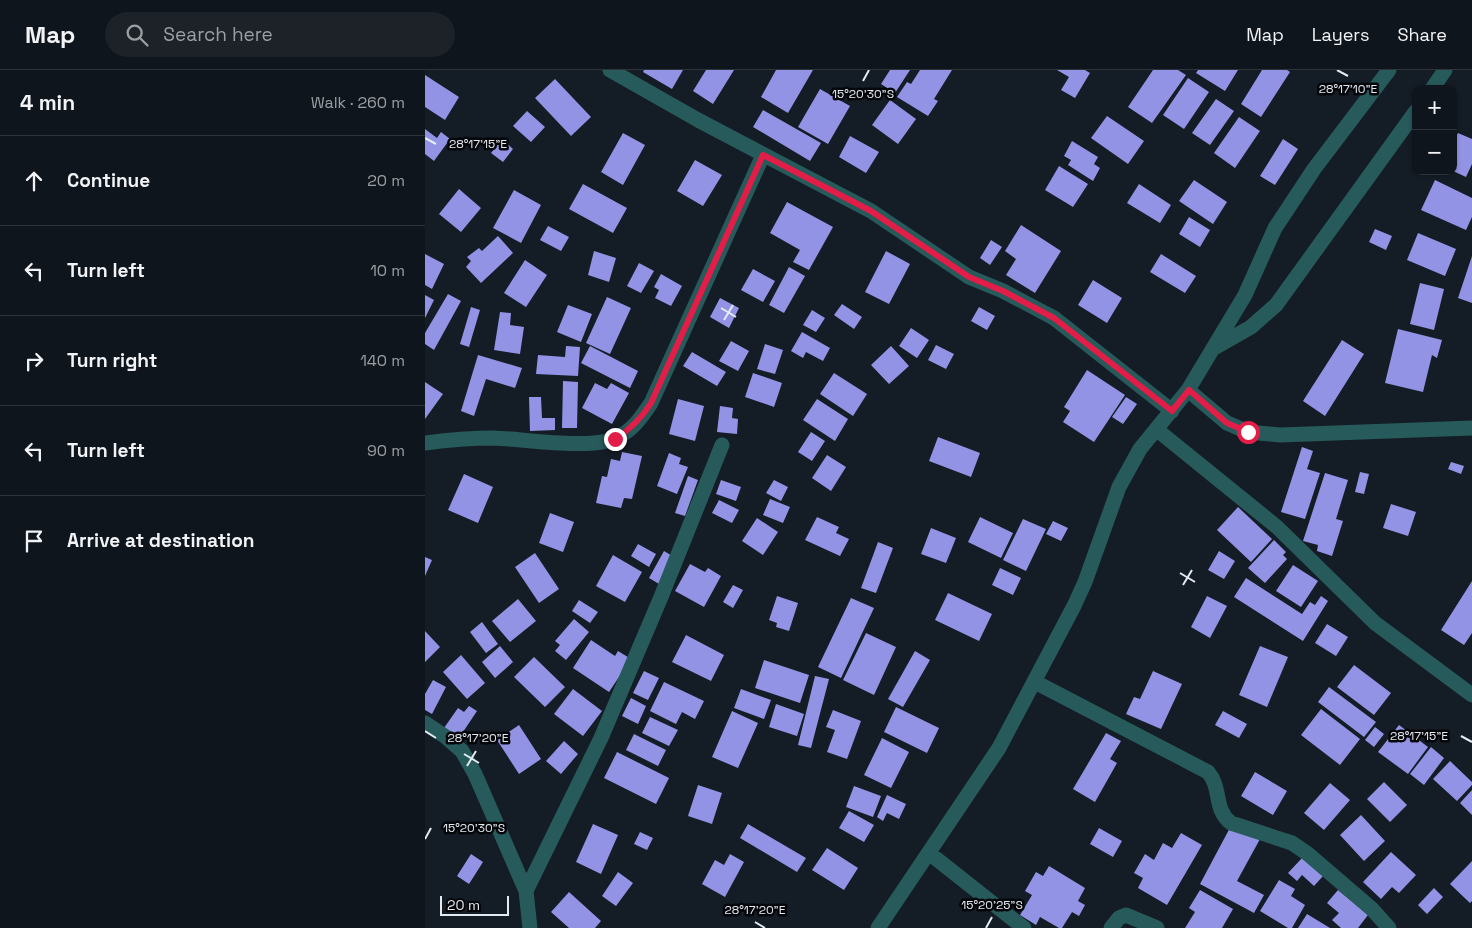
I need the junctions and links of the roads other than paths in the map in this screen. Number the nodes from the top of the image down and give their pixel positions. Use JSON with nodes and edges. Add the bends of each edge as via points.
{"nodes":[{"id":1,"x":610,"y":70,"type":"edge"},
{"id":2,"x":1389,"y":70,"type":"edge"},
{"id":3,"x":1445,"y":70,"type":"edge"},
{"id":4,"x":1435,"y":85,"type":"edge"},
{"id":5,"x":1412,"y":117,"type":"edge"},
{"id":6,"x":763,"y":155,"type":"junction"},
{"id":7,"x":1213,"y":348,"type":"junction"},
{"id":8,"x":1189,"y":390,"type":"junction"},
{"id":9,"x":1172,"y":411,"type":"junction"},
{"id":10,"x":1472,"y":428,"type":"edge"},
{"id":11,"x":1156,"y":429,"type":"junction"},
{"id":12,"x":425,"y":443,"type":"edge"},
{"id":13,"x":722,"y":445,"type":"dead end"},
{"id":14,"x":1035,"y":682,"type":"junction"},
{"id":15,"x":1472,"y":695,"type":"edge"},
{"id":16,"x":425,"y":723,"type":"edge"},
{"id":17,"x":929,"y":854,"type":"junction"},
{"id":18,"x":526,"y":891,"type":"junction"},
{"id":19,"x":530,"y":928,"type":"edge"},
{"id":20,"x":878,"y":928,"type":"edge"},
{"id":21,"x":1024,"y":928,"type":"edge"},
{"id":22,"x":1111,"y":928,"type":"edge"},
{"id":23,"x":1157,"y":928,"type":"edge"},
{"id":24,"x":1389,"y":928,"type":"edge"}],
"edges":[{"from":1,"to":6,"type":"street"},
{"from":2,"to":7,"type":"street","via":[[1314,169],[1275,228],[1245,295]]},
{"from":3,"to":4,"type":"street"},
{"from":5,"to":7,"type":"street","via":[[1276,305],[1251,327]]},
{"from":6,"to":9,"type":"street","via":[[871,211],[969,277],[1054,318]]},
{"from":6,"to":12,"type":"street","via":[[651,403],[628,431],[615,439],[595,444],[492,438]]},
{"from":7,"to":8,"type":"street"},
{"from":8,"to":9,"type":"street"},
{"from":8,"to":10,"type":"street","via":[[1227,423],[1248,432],[1280,435]]},
{"from":9,"to":11,"type":"street"},
{"from":11,"to":14,"type":"street","via":[[1140,449],[1119,487],[1085,582]]},
{"from":11,"to":15,"type":"street","via":[[1277,527],[1375,623]]},
{"from":13,"to":18,"type":"street","via":[[601,738]]},
{"from":14,"to":17,"type":"street","via":[[999,748]]},
{"from":14,"to":24,"type":"street","via":[[1208,772],[1215,780],[1225,818],[1231,823],[1292,843],[1372,909]]},
{"from":16,"to":18,"type":"street","via":[[462,751]]},
{"from":17,"to":20,"type":"street"},
{"from":17,"to":21,"type":"street"},
{"from":18,"to":19,"type":"street"},
{"from":22,"to":23,"type":"street","via":[[1126,915]]}]}
